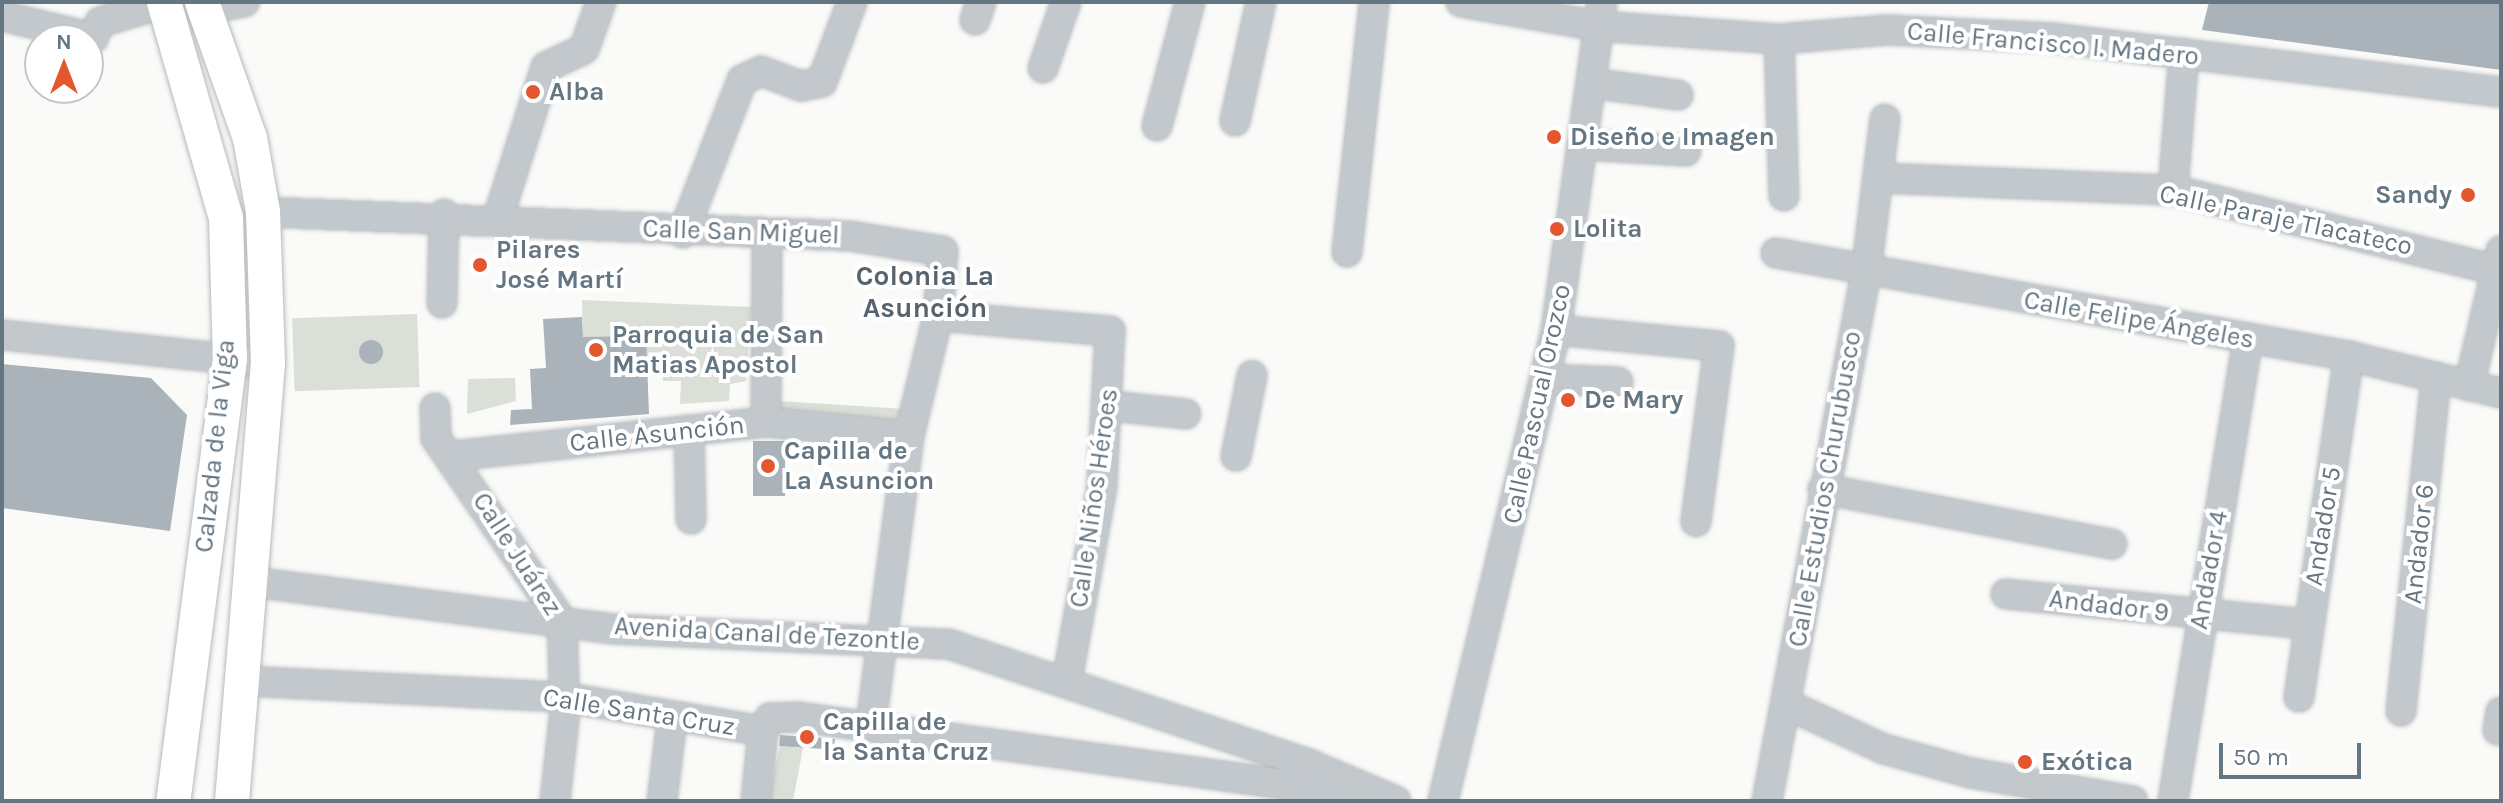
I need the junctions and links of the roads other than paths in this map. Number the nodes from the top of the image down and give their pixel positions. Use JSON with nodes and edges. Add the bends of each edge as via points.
{"nodes":[{"id":1,"x":244,"y":2,"type":"edge"},
{"id":2,"x":601,"y":2,"type":"edge"},
{"id":3,"x":852,"y":2,"type":"edge"},
{"id":4,"x":1066,"y":2,"type":"edge"},
{"id":5,"x":1190,"y":2,"type":"edge"},
{"id":6,"x":1261,"y":2,"type":"edge"},
{"id":7,"x":1374,"y":2,"type":"edge"},
{"id":8,"x":1461,"y":2,"type":"edge"},
{"id":9,"x":164,"y":3,"type":"edge"},
{"id":10,"x":203,"y":5,"type":"edge"},
{"id":11,"x":1600,"y":14,"type":"edge"},
{"id":12,"x":2,"y":16,"type":"edge"},
{"id":13,"x":1779,"y":39,"type":"junction"},
{"id":14,"x":2184,"y":53,"type":"junction"},
{"id":15,"x":1043,"y":68,"type":"dead end"},
{"id":16,"x":1591,"y":83,"type":"junction"},
{"id":17,"x":2501,"y":92,"type":"edge"},
{"id":18,"x":1678,"y":95,"type":"dead end"},
{"id":19,"x":1885,"y":119,"type":"dead end"},
{"id":20,"x":1235,"y":121,"type":"dead end"},
{"id":21,"x":1157,"y":126,"type":"dead end"},
{"id":22,"x":1583,"y":145,"type":"junction"},
{"id":23,"x":1686,"y":151,"type":"dead end"},
{"id":24,"x":1881,"y":178,"type":"junction"},
{"id":25,"x":2173,"y":190,"type":"junction"},
{"id":26,"x":1784,"y":196,"type":"dead end"},
{"id":27,"x":263,"y":212,"type":"junction"},
{"id":28,"x":444,"y":214,"type":"junction"},
{"id":29,"x":498,"y":218,"type":"junction"},
{"id":30,"x":683,"y":233,"type":"junction"},
{"id":31,"x":767,"y":236,"type":"junction"},
{"id":32,"x":1347,"y":252,"type":"dead end"},
{"id":33,"x":1776,"y":253,"type":"dead end"},
{"id":34,"x":2498,"y":261,"type":"edge"},
{"id":35,"x":1866,"y":273,"type":"junction"},
{"id":36,"x":442,"y":303,"type":"dead end"},
{"id":37,"x":938,"y":316,"type":"junction"},
{"id":38,"x":1556,"y":330,"type":"junction"},
{"id":39,"x":2,"y":335,"type":"edge"},
{"id":40,"x":2248,"y":339,"type":"junction"},
{"id":41,"x":2349,"y":356,"type":"junction"},
{"id":42,"x":230,"y":359,"type":"junction"},
{"id":43,"x":268,"y":363,"type":"junction"},
{"id":44,"x":1252,"y":376,"type":"dead end"},
{"id":45,"x":2436,"y":377,"type":"junction"},
{"id":46,"x":1545,"y":379,"type":"junction"},
{"id":47,"x":1618,"y":382,"type":"dead end"},
{"id":48,"x":2469,"y":386,"type":"junction"},
{"id":49,"x":2501,"y":393,"type":"edge"},
{"id":50,"x":1110,"y":406,"type":"junction"},
{"id":51,"x":435,"y":408,"type":"dead end"},
{"id":52,"x":1186,"y":414,"type":"dead end"},
{"id":53,"x":766,"y":422,"type":"junction"},
{"id":54,"x":689,"y":430,"type":"junction"},
{"id":55,"x":909,"y":436,"type":"junction"},
{"id":56,"x":453,"y":456,"type":"junction"},
{"id":57,"x":1236,"y":456,"type":"dead end"},
{"id":58,"x":1823,"y":489,"type":"junction"},
{"id":59,"x":691,"y":519,"type":"dead end"},
{"id":60,"x":1696,"y":521,"type":"dead end"},
{"id":61,"x":2112,"y":544,"type":"dead end"},
{"id":62,"x":252,"y":582,"type":"junction"},
{"id":63,"x":2006,"y":594,"type":"dead end"},
{"id":64,"x":2201,"y":617,"type":"junction"},
{"id":65,"x":562,"y":621,"type":"junction"},
{"id":66,"x":2308,"y":624,"type":"junction"},
{"id":67,"x":883,"y":636,"type":"junction"},
{"id":68,"x":1067,"y":680,"type":"junction"},
{"id":69,"x":243,"y":681,"type":"junction"},
{"id":70,"x":562,"y":697,"type":"junction"},
{"id":71,"x":2299,"y":697,"type":"dead end"},
{"id":72,"x":1786,"y":704,"type":"junction"},
{"id":73,"x":2401,"y":711,"type":"dead end"},
{"id":74,"x":672,"y":719,"type":"junction"},
{"id":75,"x":871,"y":726,"type":"junction"},
{"id":76,"x":763,"y":731,"type":"junction"},
{"id":77,"x":1310,"y":785,"type":"edge"},
{"id":78,"x":173,"y":801,"type":"edge"},
{"id":79,"x":232,"y":801,"type":"edge"},
{"id":80,"x":555,"y":801,"type":"edge"},
{"id":81,"x":662,"y":801,"type":"edge"},
{"id":82,"x":756,"y":801,"type":"edge"},
{"id":83,"x":1396,"y":801,"type":"edge"},
{"id":84,"x":1443,"y":801,"type":"edge"},
{"id":85,"x":1767,"y":801,"type":"edge"},
{"id":86,"x":2130,"y":801,"type":"edge"},
{"id":87,"x":2173,"y":801,"type":"edge"}],
"edges":[{"from":1,"to":10,"type":"street"},
{"from":2,"to":29,"type":"street","via":[[584,49],[546,67]]},
{"from":3,"to":30,"type":"street","via":[[822,82],[801,86],[761,71],[742,80]]},
{"from":4,"to":15,"type":"street"},
{"from":5,"to":21,"type":"street"},
{"from":6,"to":20,"type":"street"},
{"from":7,"to":32,"type":"street"},
{"from":8,"to":11,"type":"street","name":"Calle Francisco I. Madero"},
{"from":9,"to":12,"type":"street","via":[[100,22],[93,38]]},
{"from":9,"to":42,"type":"main road","name":"Calzada de la Viga","via":[[226,218]]},
{"from":10,"to":27,"type":"main road","name":"Calzada de la Viga","via":[[250,138]]},
{"from":11,"to":13,"type":"street","name":"Calle Francisco I. Madero"},
{"from":11,"to":16,"type":"street","name":"Calle Pascual Orozco"},
{"from":13,"to":14,"type":"street","name":"Calle Francisco I. Madero","via":[[1953,31]]},
{"from":13,"to":26,"type":"street"},
{"from":14,"to":17,"type":"street","name":"Calle Francisco I. Madero"},
{"from":14,"to":25,"type":"street"},
{"from":16,"to":18,"type":"street"},
{"from":16,"to":22,"type":"street","name":"Calle Pascual Orozco"},
{"from":19,"to":24,"type":"street","name":"Calle Estudios Churubusco"},
{"from":22,"to":23,"type":"street"},
{"from":22,"to":38,"type":"street","name":"Calle Pascual Orozco"},
{"from":24,"to":25,"type":"street","name":"Calle Paraje Tlacateco"},
{"from":24,"to":35,"type":"street","name":"Calle Estudios Churubusco"},
{"from":25,"to":34,"type":"street","name":"Calle Paraje Tlacateco"},
{"from":27,"to":28,"type":"street","name":"Calle San Miguel"},
{"from":27,"to":43,"type":"main road","name":"Calzada de la Viga"},
{"from":28,"to":29,"type":"street","name":"Calle San Miguel"},
{"from":28,"to":36,"type":"street"},
{"from":29,"to":30,"type":"street","name":"Calle San Miguel"},
{"from":30,"to":31,"type":"street","name":"Calle San Miguel"},
{"from":31,"to":37,"type":"street","name":"Calle San Miguel","via":[[850,236],[932,247],[947,263]]},
{"from":31,"to":53,"type":"street"},
{"from":33,"to":35,"type":"street","name":"Calle Felipe Ángeles"},
{"from":34,"to":48,"type":"street"},
{"from":35,"to":40,"type":"street","name":"Calle Felipe Ángeles"},
{"from":35,"to":58,"type":"street","name":"Calle Estudios Churubusco"},
{"from":37,"to":50,"type":"street","name":"Calle Niños Héroes","via":[[1110,331],[1115,346]]},
{"from":37,"to":55,"type":"street"},
{"from":38,"to":46,"type":"street","name":"Calle Pascual Orozco"},
{"from":38,"to":60,"type":"street","via":[[1719,346]]},
{"from":39,"to":42,"type":"street"},
{"from":40,"to":41,"type":"street","name":"Calle Felipe Ángeles"},
{"from":40,"to":64,"type":"street","name":"Andador 4"},
{"from":41,"to":45,"type":"street","name":"Calle Felipe Ángeles"},
{"from":41,"to":66,"type":"street","name":"Andador 5"},
{"from":42,"to":43,"type":"street"},
{"from":42,"to":78,"type":"main road","name":"Calzada de la Viga"},
{"from":43,"to":62,"type":"main road","name":"Calzada de la Viga"},
{"from":44,"to":57,"type":"street"},
{"from":45,"to":48,"type":"street","name":"Calle Felipe Ángeles"},
{"from":45,"to":73,"type":"street","name":"Andador 6"},
{"from":46,"to":47,"type":"street"},
{"from":46,"to":84,"type":"street","name":"Calle Pascual Orozco"},
{"from":48,"to":49,"type":"street","name":"Calle Felipe Ángeles"},
{"from":50,"to":52,"type":"street"},
{"from":50,"to":68,"type":"street","name":"Calle Niños Héroes"},
{"from":51,"to":56,"type":"street","name":"Calle Juárez","via":[[436,438]]},
{"from":53,"to":54,"type":"street","name":"Calle Asunción"},
{"from":53,"to":55,"type":"street","name":"Calle Asunción"},
{"from":54,"to":56,"type":"street","name":"Calle Asunción"},
{"from":54,"to":59,"type":"street"},
{"from":55,"to":67,"type":"street"},
{"from":56,"to":65,"type":"street","name":"Calle Juárez"},
{"from":58,"to":61,"type":"street"},
{"from":58,"to":72,"type":"street","name":"Calle Estudios Churubusco"},
{"from":62,"to":65,"type":"street","name":"Avenida Canal de Tezontle"},
{"from":62,"to":69,"type":"main road","name":"Calzada de la Viga"},
{"from":63,"to":64,"type":"street","name":"Andador 9"},
{"from":64,"to":66,"type":"street","name":"Andador 9"},
{"from":64,"to":87,"type":"street","name":"Andador 4"},
{"from":65,"to":67,"type":"street","name":"Avenida Canal de Tezontle"},
{"from":65,"to":70,"type":"street","name":"Calle Juárez"},
{"from":66,"to":71,"type":"street","name":"Andador 5"},
{"from":67,"to":68,"type":"street","name":"Avenida Canal de Tezontle","via":[[948,644]]},
{"from":67,"to":75,"type":"street"},
{"from":68,"to":77,"type":"street","name":"Avenida Canal de Tezontle"},
{"from":69,"to":70,"type":"street","name":"Calle Santa Cruz"},
{"from":69,"to":79,"type":"main road","name":"Calzada de la Viga"},
{"from":70,"to":74,"type":"street","name":"Calle Santa Cruz"},
{"from":70,"to":80,"type":"street","name":"Calle Juárez"},
{"from":72,"to":85,"type":"street","name":"Calle Estudios Churubusco"},
{"from":72,"to":86,"type":"street","via":[[1884,749]]},
{"from":74,"to":76,"type":"street","name":"Calle Santa Cruz"},
{"from":74,"to":81,"type":"street"},
{"from":75,"to":76,"type":"street","name":"Calle Santa Cruz","via":[[770,718]]},
{"from":75,"to":77,"type":"street","name":"Calle Santa Cruz"},
{"from":76,"to":82,"type":"street"},
{"from":77,"to":83,"type":"street","name":"Avenida Canal de Tezontle","via":[[1356,786]]}]}
